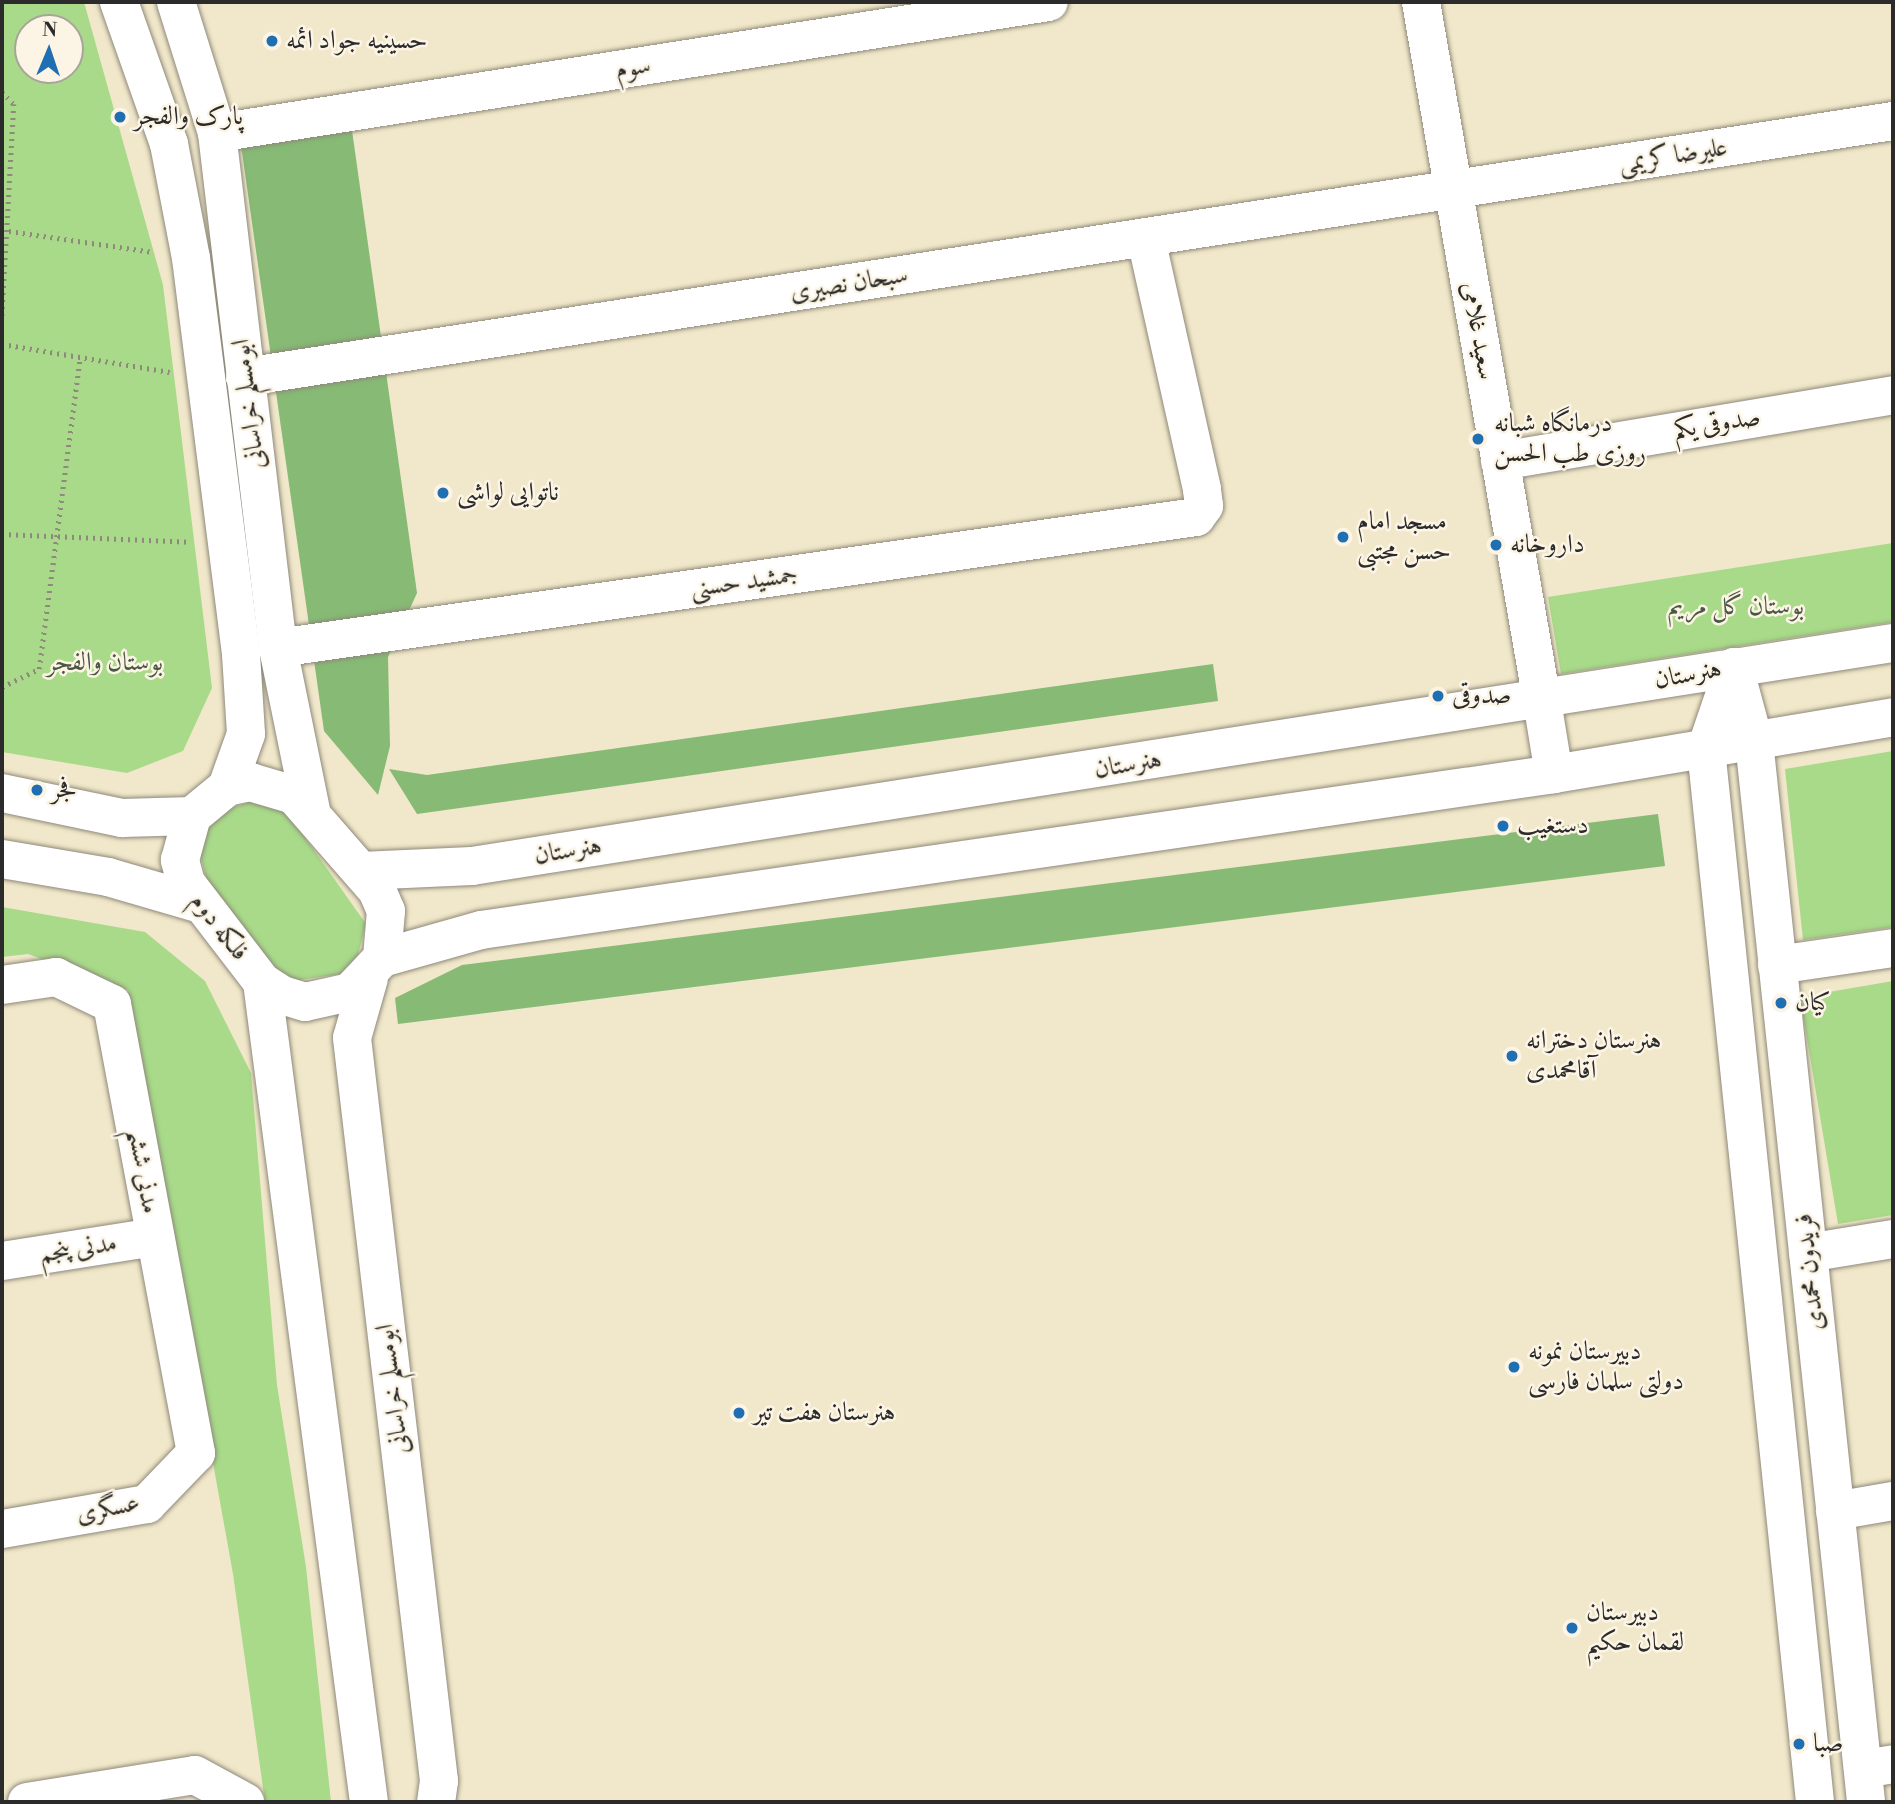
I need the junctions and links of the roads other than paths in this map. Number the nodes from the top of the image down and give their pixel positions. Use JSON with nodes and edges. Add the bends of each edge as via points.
{"nodes":[{"id":1,"x":119,"y":2,"type":"edge"},
{"id":2,"x":176,"y":2,"type":"edge"},
{"id":3,"x":1049,"y":2,"type":"edge"},
{"id":4,"x":1421,"y":2,"type":"edge"},
{"id":5,"x":1893,"y":121,"type":"edge"},
{"id":6,"x":217,"y":133,"type":"junction"},
{"id":7,"x":1453,"y":191,"type":"junction"},
{"id":8,"x":1146,"y":238,"type":"junction"},
{"id":9,"x":246,"y":377,"type":"junction"},
{"id":10,"x":1893,"y":395,"type":"edge"},
{"id":11,"x":1500,"y":461,"type":"junction"},
{"id":12,"x":1893,"y":643,"type":"edge"},
{"id":13,"x":278,"y":648,"type":"junction"},
{"id":14,"x":1734,"y":667,"type":"junction"},
{"id":15,"x":1542,"y":701,"type":"junction"},
{"id":16,"x":1893,"y":717,"type":"edge"},
{"id":17,"x":1754,"y":741,"type":"junction"},
{"id":18,"x":1706,"y":749,"type":"junction"},
{"id":19,"x":1554,"y":774,"type":"junction"},
{"id":20,"x":227,"y":787,"type":"junction"},
{"id":21,"x":2,"y":793,"type":"edge"},
{"id":22,"x":312,"y":810,"type":"junction"},
{"id":23,"x":192,"y":816,"type":"junction"},
{"id":24,"x":2,"y":859,"type":"edge"},
{"id":25,"x":361,"y":871,"type":"junction"},
{"id":26,"x":197,"y":902,"type":"junction"},
{"id":27,"x":1893,"y":948,"type":"edge"},
{"id":28,"x":1777,"y":965,"type":"junction"},
{"id":29,"x":375,"y":968,"type":"junction"},
{"id":30,"x":262,"y":982,"type":"junction"},
{"id":31,"x":2,"y":985,"type":"edge"},
{"id":32,"x":155,"y":1237,"type":"junction"},
{"id":33,"x":1893,"y":1239,"type":"edge"},
{"id":34,"x":1808,"y":1253,"type":"junction"},
{"id":35,"x":2,"y":1261,"type":"edge"},
{"id":36,"x":196,"y":1453,"type":"joint"},
{"id":37,"x":1893,"y":1501,"type":"edge"},
{"id":38,"x":1835,"y":1511,"type":"junction"},
{"id":39,"x":2,"y":1529,"type":"edge"},
{"id":40,"x":1874,"y":1778,"type":"edge"},
{"id":41,"x":27,"y":1802,"type":"edge"},
{"id":42,"x":245,"y":1802,"type":"edge"},
{"id":43,"x":369,"y":1802,"type":"edge"},
{"id":44,"x":436,"y":1802,"type":"edge"},
{"id":45,"x":1815,"y":1802,"type":"edge"}],
"edges":[{"from":1,"to":20,"type":"main road","name":"ابومسلم خراسانی","via":[[169,144],[191,258],[229,543],[246,734]]},
{"from":2,"to":6,"type":"main road","name":"ابومسلم خراسانی"},
{"from":3,"to":6,"type":"main road","name":"سوم"},
{"from":4,"to":7,"type":"main road","name":"سعید غلامی"},
{"from":5,"to":7,"type":"main road","name":"علیرضا کریمی"},
{"from":6,"to":9,"type":"main road","name":"ابومسلم خراسانی"},
{"from":7,"to":8,"type":"main road","name":"سبحان نصیری"},
{"from":7,"to":11,"type":"main road","name":"سعید غلامی"},
{"from":8,"to":9,"type":"main road","name":"سبحان نصیری"},
{"from":8,"to":13,"type":"main road","name":"جمشید حسنی","via":[[1204,506],[1196,517]]},
{"from":9,"to":13,"type":"main road","name":"ابومسلم خراسانی"},
{"from":10,"to":11,"type":"main road","name":"صدوقی یکم"},
{"from":11,"to":15,"type":"main road","name":"سعید غلامی"},
{"from":12,"to":14,"type":"main road","name":"هنرستان"},
{"from":13,"to":22,"type":"main road","name":"ابومسلم خراسانی"},
{"from":14,"to":15,"type":"main road","name":"هنرستان"},
{"from":14,"to":17,"type":"main road","name":"فریدون محمدی"},
{"from":14,"to":18,"type":"main road"},
{"from":15,"to":19,"type":"main road","name":"سعید غلامی"},
{"from":15,"to":25,"type":"main road","name":"هنرستان","via":[[472,866]]},
{"from":16,"to":17,"type":"main road"},
{"from":17,"to":18,"type":"main road"},
{"from":17,"to":28,"type":"main road","name":"فریدون محمدی"},
{"from":18,"to":19,"type":"main road"},
{"from":18,"to":45,"type":"main road","name":"فریدون محمدی"},
{"from":19,"to":29,"type":"main road","via":[[481,930]]},
{"from":20,"to":22,"type":"main road","via":[[274,785]]},
{"from":20,"to":23,"type":"main road"},
{"from":21,"to":23,"type":"main road","via":[[122,818]]},
{"from":22,"to":25,"type":"main road"},
{"from":23,"to":26,"type":"main road","name":"فلکه دوم","via":[[180,860]]},
{"from":24,"to":26,"type":"main road","via":[[108,877]]},
{"from":25,"to":29,"type":"main road","via":[[386,911]]},
{"from":26,"to":30,"type":"main road","name":"فلکه دوم"},
{"from":27,"to":28,"type":"main road"},
{"from":28,"to":34,"type":"main road","name":"فریدون محمدی"},
{"from":29,"to":30,"type":"main road","name":"فلکه دوم","via":[[350,992],[305,1002]]},
{"from":29,"to":44,"type":"main road","name":"ابومسلم خراسانی","via":[[352,1038],[439,1782]]},
{"from":30,"to":43,"type":"main road"},
{"from":31,"to":32,"type":"main road","name":"مدنی ششم","via":[[56,977],[112,1004]]},
{"from":32,"to":35,"type":"main road","name":"مدنی پنجم"},
{"from":32,"to":36,"type":"main road","name":"مدنی ششم"},
{"from":33,"to":34,"type":"main road"},
{"from":34,"to":38,"type":"main road","name":"فریدون محمدی"},
{"from":36,"to":39,"type":"main road","name":"عسگری","via":[[147,1504]]},
{"from":37,"to":38,"type":"main road"},
{"from":38,"to":40,"type":"main road","name":"فریدون محمدی"},
{"from":41,"to":42,"type":"main road","via":[[195,1775]]}]}
